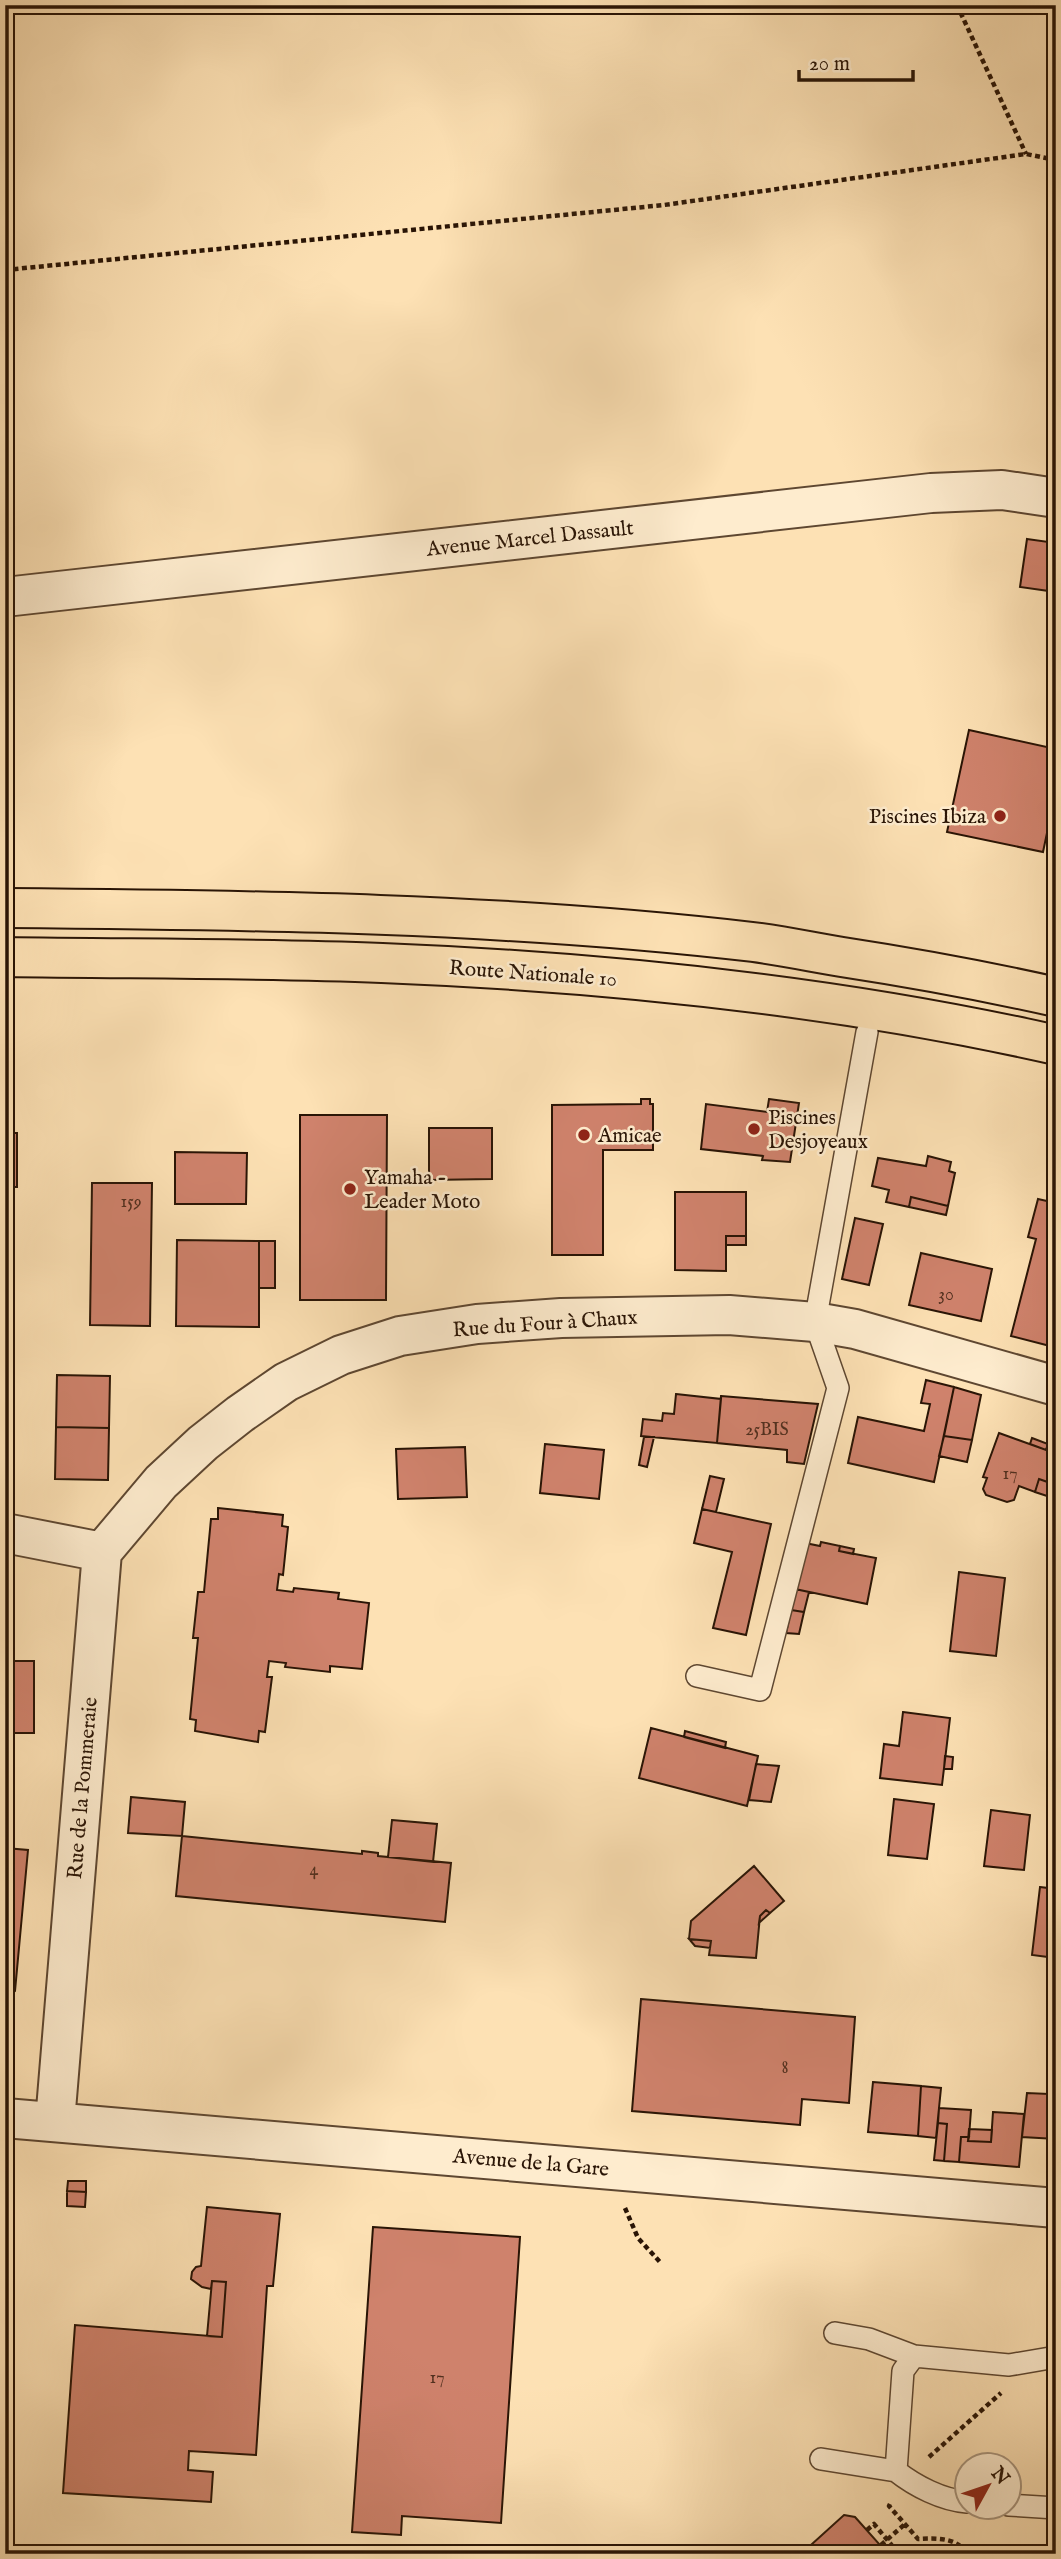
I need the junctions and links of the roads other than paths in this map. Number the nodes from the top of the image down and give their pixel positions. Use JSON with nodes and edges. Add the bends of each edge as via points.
{"nodes":[{"id":1,"x":1056,"y":498,"type":"edge"},
{"id":2,"x":5,"y":597,"type":"edge"},
{"id":3,"x":5,"y":908,"type":"edge"},
{"id":4,"x":5,"y":957,"type":"edge"},
{"id":5,"x":1056,"y":997,"type":"edge"},
{"id":6,"x":867,"y":1032,"type":"dead end"},
{"id":7,"x":1056,"y":1045,"type":"edge"},
{"id":8,"x":815,"y":1322,"type":"junction"},
{"id":9,"x":1056,"y":1386,"type":"edge"},
{"id":10,"x":5,"y":1533,"type":"edge"},
{"id":11,"x":102,"y":1552,"type":"junction"},
{"id":12,"x":697,"y":1676,"type":"dead end"},
{"id":13,"x":5,"y":2118,"type":"edge"},
{"id":14,"x":55,"y":2122,"type":"junction"},
{"id":15,"x":1056,"y":2208,"type":"edge"},
{"id":16,"x":835,"y":2333,"type":"dead end"},
{"id":17,"x":914,"y":2356,"type":"junction"},
{"id":18,"x":1056,"y":2357,"type":"edge"},
{"id":19,"x":821,"y":2459,"type":"dead end"},
{"id":20,"x":902,"y":2476,"type":"junction"},
{"id":21,"x":953,"y":2501,"type":"edge"},
{"id":22,"x":1023,"y":2506,"type":"edge"},
{"id":23,"x":1056,"y":2508,"type":"edge"}],
"edges":[{"from":1,"to":2,"type":"street","name":"Avenue Marcel Dassault","via":[[1002,490],[931,493]]},
{"from":3,"to":5,"type":"main road","via":[[301,912],[583,927],[754,942]]},
{"from":4,"to":7,"type":"main road","name":"Route Nationale 10","via":[[382,963],[636,979],[790,996],[963,1024]]},
{"from":6,"to":8,"type":"lane"},
{"from":8,"to":9,"type":"street","name":"Rue du Four à Chaux","via":[[855,1329]]},
{"from":8,"to":11,"type":"street","name":"Rue du Four à Chaux","via":[[729,1315],[561,1318],[400,1336],[341,1355],[286,1382],[203,1443],[161,1482]]},
{"from":8,"to":12,"type":"lane","via":[[838,1388],[761,1690]]},
{"from":10,"to":11,"type":"street"},
{"from":11,"to":14,"type":"street","name":"Rue de la Pommeraie"},
{"from":13,"to":14,"type":"street","name":"Avenue de la Gare"},
{"from":14,"to":15,"type":"street","name":"Avenue de la Gare"},
{"from":16,"to":17,"type":"lane","via":[[869,2339]]},
{"from":17,"to":18,"type":"lane","via":[[1009,2365]]},
{"from":17,"to":20,"type":"lane","via":[[903,2371]]},
{"from":19,"to":20,"type":"lane"},
{"from":20,"to":21,"type":"lane"},
{"from":22,"to":23,"type":"lane"}]}
